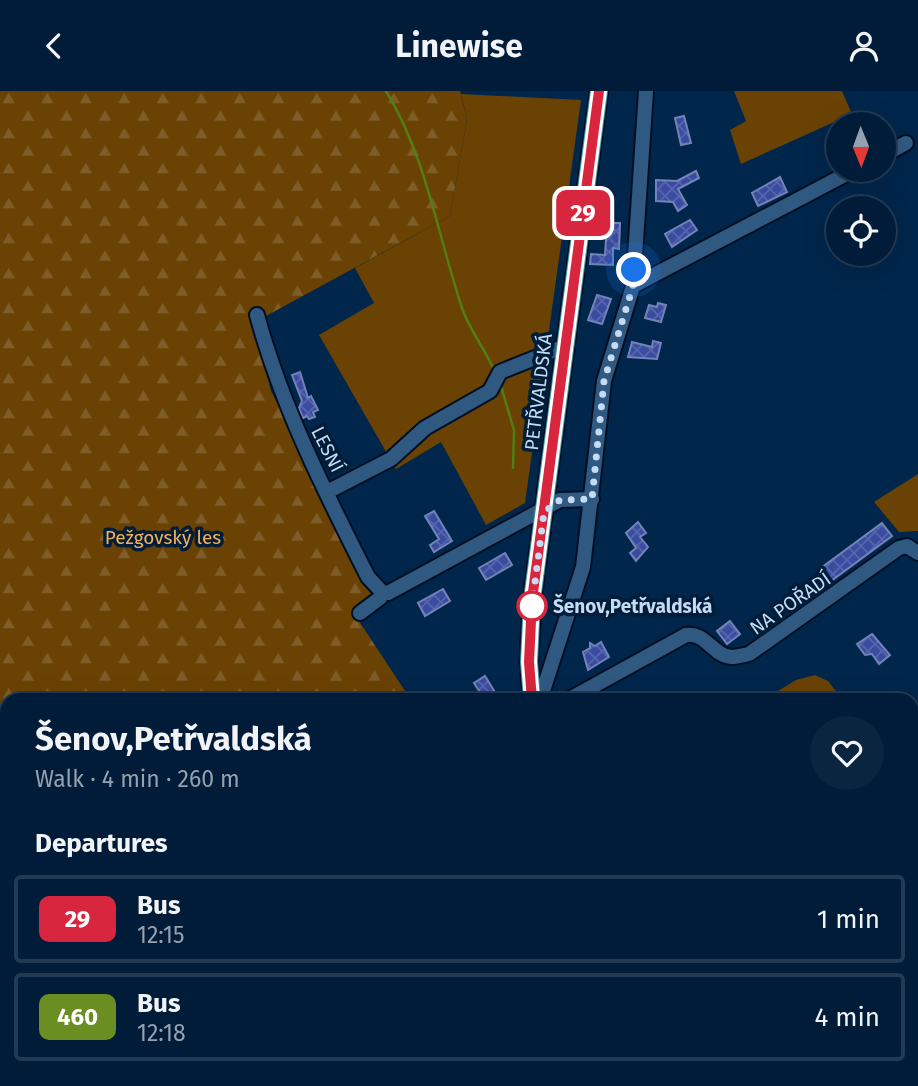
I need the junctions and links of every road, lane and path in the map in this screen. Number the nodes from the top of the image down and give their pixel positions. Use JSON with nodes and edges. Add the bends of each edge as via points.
{"nodes":[{"id":1,"x":599,"y":91,"type":"edge"},
{"id":2,"x":646,"y":91,"type":"edge"},
{"id":3,"x":906,"y":143,"type":"dead end"},
{"id":4,"x":896,"y":148,"type":"edge"},
{"id":5,"x":831,"y":182,"type":"edge"},
{"id":6,"x":633,"y":286,"type":"junction"},
{"id":7,"x":257,"y":315,"type":"dead end"},
{"id":8,"x":565,"y":346,"type":"junction"},
{"id":9,"x":327,"y":492,"type":"junction"},
{"id":10,"x":592,"y":499,"type":"junction"},
{"id":11,"x":544,"y":512,"type":"junction"},
{"id":12,"x":918,"y":553,"type":"edge"},
{"id":13,"x":382,"y":592,"type":"junction"},
{"id":14,"x":360,"y":613,"type":"dead end"},
{"id":15,"x":532,"y":693,"type":"edge"},
{"id":16,"x":542,"y":693,"type":"edge"},
{"id":17,"x":581,"y":693,"type":"edge"}],
"edges":[{"from":1,"to":8,"type":"main road","name":"PETŘVALDSKÁ"},
{"from":2,"to":6,"type":"street"},
{"from":3,"to":4,"type":"street"},
{"from":5,"to":6,"type":"street"},
{"from":6,"to":10,"type":"street","via":[[604,381]]},
{"from":7,"to":9,"type":"street","name":"LESNÍ","via":[[271,367]]},
{"from":8,"to":9,"type":"street","via":[[500,372],[490,391],[425,428],[391,459]]},
{"from":8,"to":11,"type":"main road","name":"PETŘVALDSKÁ"},
{"from":9,"to":13,"type":"street","name":"LESNÍ","via":[[368,577]]},
{"from":10,"to":11,"type":"street","via":[[560,500]]},
{"from":10,"to":16,"type":"street","via":[[583,567]]},
{"from":11,"to":13,"type":"street","via":[[388,593]]},
{"from":11,"to":15,"type":"main road","name":"PETŘVALDSKÁ","via":[[530,625]]},
{"from":12,"to":17,"type":"street","name":"NA POŘADÍ","via":[[907,546],[899,548],[749,655],[731,657],[701,637],[686,635]]},
{"from":13,"to":14,"type":"street"}]}
